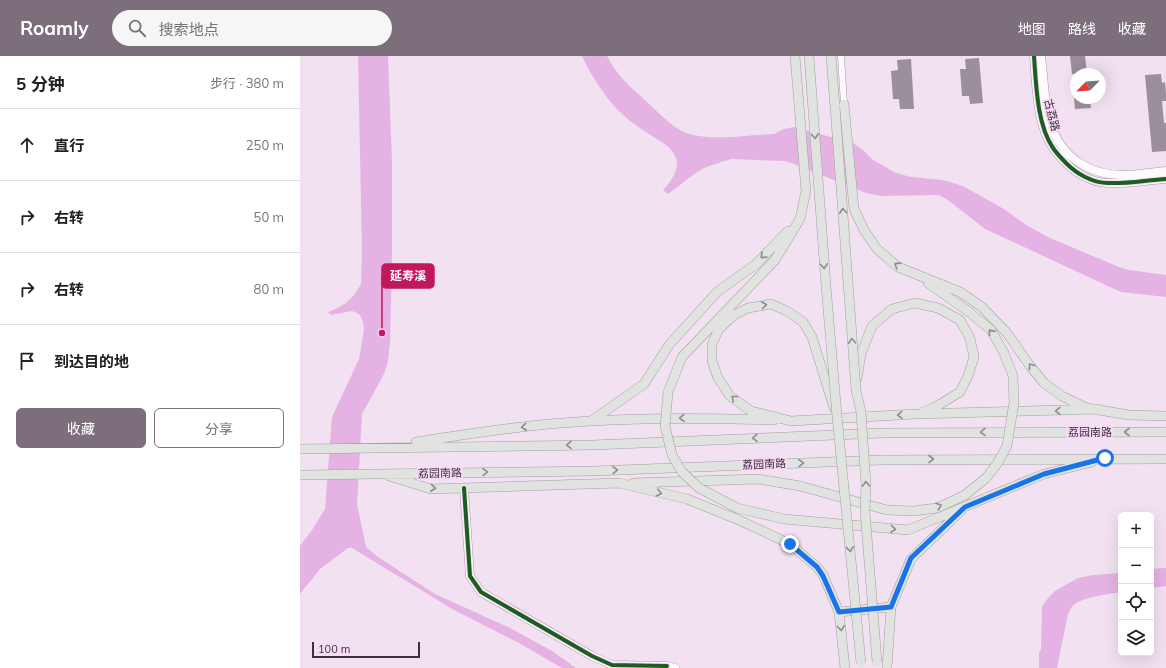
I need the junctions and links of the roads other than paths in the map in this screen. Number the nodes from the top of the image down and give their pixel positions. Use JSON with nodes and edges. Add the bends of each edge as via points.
{"nodes":[{"id":1,"x":795,"y":56,"type":"edge"},
{"id":2,"x":809,"y":56,"type":"edge"},
{"id":3,"x":831,"y":56,"type":"edge"},
{"id":4,"x":841,"y":56,"type":"edge"},
{"id":5,"x":1034,"y":56,"type":"edge"},
{"id":6,"x":1041,"y":56,"type":"edge"},
{"id":7,"x":840,"y":106,"type":"junction"},
{"id":8,"x":1166,"y":171,"type":"edge"},
{"id":9,"x":1166,"y":178,"type":"edge"},
{"id":10,"x":800,"y":218,"type":"junction"},
{"id":11,"x":916,"y":274,"type":"junction"},
{"id":12,"x":856,"y":390,"type":"junction"},
{"id":13,"x":1097,"y":410,"type":"junction"},
{"id":14,"x":916,"y":414,"type":"junction"},
{"id":15,"x":837,"y":416,"type":"junction"},
{"id":16,"x":1166,"y":416,"type":"edge"},
{"id":17,"x":791,"y":420,"type":"junction"},
{"id":18,"x":591,"y":421,"type":"junction"},
{"id":19,"x":1166,"y":432,"type":"edge"},
{"id":20,"x":385,"y":447,"type":"junction"},
{"id":21,"x":300,"y":449,"type":"edge"},
{"id":22,"x":1105,"y":458,"type":"junction"},
{"id":23,"x":1166,"y":459,"type":"edge"},
{"id":24,"x":382,"y":473,"type":"junction"},
{"id":25,"x":300,"y":475,"type":"edge"},
{"id":26,"x":619,"y":484,"type":"junction"},
{"id":27,"x":464,"y":488,"type":"junction"},
{"id":28,"x":965,"y":507,"type":"junction"},
{"id":29,"x":891,"y":607,"type":"junction"},
{"id":30,"x":839,"y":612,"type":"junction"},
{"id":31,"x":877,"y":665,"type":"edge"},
{"id":32,"x":861,"y":666,"type":"edge"},
{"id":33,"x":666,"y":667,"type":"edge"},
{"id":34,"x":675,"y":668,"type":"edge"},
{"id":35,"x":845,"y":668,"type":"edge"},
{"id":36,"x":887,"y":668,"type":"edge"}],
"edges":[{"from":1,"to":10,"type":"main road","via":[[806,191]]},
{"from":2,"to":15,"type":"main road","one_way":true,"bridge":true},
{"from":3,"to":7,"type":"main road"},
{"from":4,"to":7,"type":"street"},
{"from":5,"to":9,"type":"street","name":"古荔路","via":[[1042,123],[1052,148],[1071,168],[1106,183]]},
{"from":6,"to":8,"type":"street","name":"古荔路","via":[[1051,125],[1066,152],[1083,166],[1101,173],[1123,175]]},
{"from":11,"to":7,"type":"main road","one_way":true,"via":[[898,267],[877,249],[864,230],[854,208]]},
{"from":12,"to":7,"type":"main road","one_way":true,"bridge":true},
{"from":10,"to":18,"type":"main road","one_way":true,"via":[[756,264],[717,292],[669,345],[644,384]]},
{"from":10,"to":28,"type":"main road","one_way":true,"bridge":true,"via":[[775,260],[682,357],[668,392],[665,426],[672,455],[682,472],[699,488],[736,508],[784,519],[908,530]]},
{"from":13,"to":11,"type":"main road","one_way":true,"via":[[1062,396],[1044,383],[1007,333],[982,307],[960,292]]},
{"from":26,"to":11,"type":"main road","one_way":true,"bridge":true,"via":[[758,479],[800,486],[887,510],[913,511],[937,508],[965,495],[986,478],[1007,446],[1014,402],[1013,376],[991,330]]},
{"from":12,"to":14,"type":"main road","bridge":true,"via":[[861,354],[872,326],[892,309],[915,303],[938,308],[960,320],[970,338],[974,357],[960,392],[937,406]]},
{"from":31,"to":12,"type":"main road","one_way":true,"bridge":true,"via":[[865,511],[866,476],[861,412]]},
{"from":13,"to":14,"type":"main road","one_way":true},
{"from":13,"to":16,"type":"main road","via":[[1129,415]]},
{"from":14,"to":17,"type":"main road","one_way":true},
{"from":17,"to":15,"type":"main road","one_way":true,"bridge":true,"via":[[751,410],[730,396],[718,378],[712,361],[712,344],[719,329],[734,315],[748,308],[771,304],[803,322],[812,337]]},
{"from":15,"to":32,"type":"main road","one_way":true,"bridge":true},
{"from":17,"to":18,"type":"main road","one_way":true,"via":[[698,418]]},
{"from":18,"to":20,"type":"main road","one_way":true,"via":[[482,432]]},
{"from":19,"to":20,"type":"main road","name":"荔园南路","one_way":true,"via":[[882,433],[593,445]]},
{"from":20,"to":21,"type":"main road","name":"荔园南路"},
{"from":22,"to":23,"type":"main road","name":"荔园南路"},
{"from":24,"to":22,"type":"main road","name":"荔园南路","one_way":true,"via":[[593,471],[882,460]]},
{"from":22,"to":28,"type":"main road","via":[[1044,474]]},
{"from":24,"to":25,"type":"main road","name":"荔园南路"},
{"from":24,"to":27,"type":"main road","one_way":true,"via":[[431,489]]},
{"from":26,"to":27,"type":"main road"},
{"from":26,"to":30,"type":"main road","one_way":true,"via":[[687,499],[790,544],[817,567]]},
{"from":27,"to":33,"type":"street","via":[[470,576],[481,592],[612,666]]},
{"from":28,"to":29,"type":"main road","via":[[911,558]]},
{"from":29,"to":30,"type":"main road"},
{"from":29,"to":36,"type":"main road"},
{"from":30,"to":35,"type":"main road","one_way":true},
{"from":33,"to":34,"type":"street"}]}
